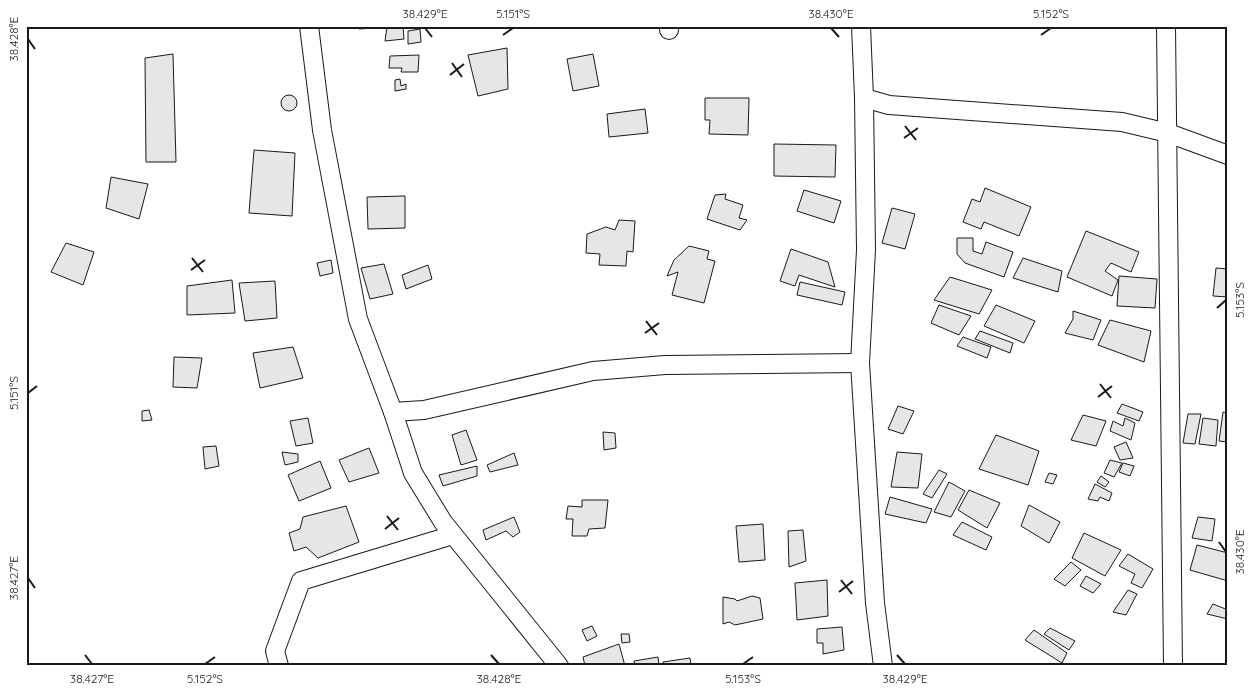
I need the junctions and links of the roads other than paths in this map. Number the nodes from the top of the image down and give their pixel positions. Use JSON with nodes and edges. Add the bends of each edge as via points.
{"nodes":[{"id":1,"x":309,"y":26,"type":"edge"},
{"id":2,"x":861,"y":26,"type":"edge"},
{"id":3,"x":1166,"y":26,"type":"edge"},
{"id":4,"x":864,"y":98,"type":"junction"},
{"id":5,"x":1168,"y":133,"type":"junction"},
{"id":6,"x":1228,"y":155,"type":"edge"},
{"id":7,"x":860,"y":363,"type":"junction"},
{"id":8,"x":393,"y":412,"type":"junction"},
{"id":9,"x":453,"y":535,"type":"junction"},
{"id":10,"x":279,"y":666,"type":"edge"},
{"id":11,"x":560,"y":666,"type":"edge"},
{"id":12,"x":883,"y":666,"type":"edge"},
{"id":13,"x":1173,"y":666,"type":"edge"}],
"edges":[{"from":1,"to":8,"type":"street","via":[[322,130],[358,320]]},
{"from":2,"to":4,"type":"street"},
{"from":3,"to":5,"type":"street"},
{"from":4,"to":5,"type":"street","via":[[889,105],[1122,122]]},
{"from":4,"to":7,"type":"street","via":[[866,250]]},
{"from":5,"to":6,"type":"street"},
{"from":5,"to":13,"type":"street"},
{"from":7,"to":8,"type":"street","via":[[664,365],[593,371],[424,410]]},
{"from":7,"to":12,"type":"street","via":[[875,603]]},
{"from":8,"to":9,"type":"street","via":[[412,473]]},
{"from":9,"to":10,"type":"street","via":[[301,581],[275,651]]},
{"from":9,"to":11,"type":"street"}]}
